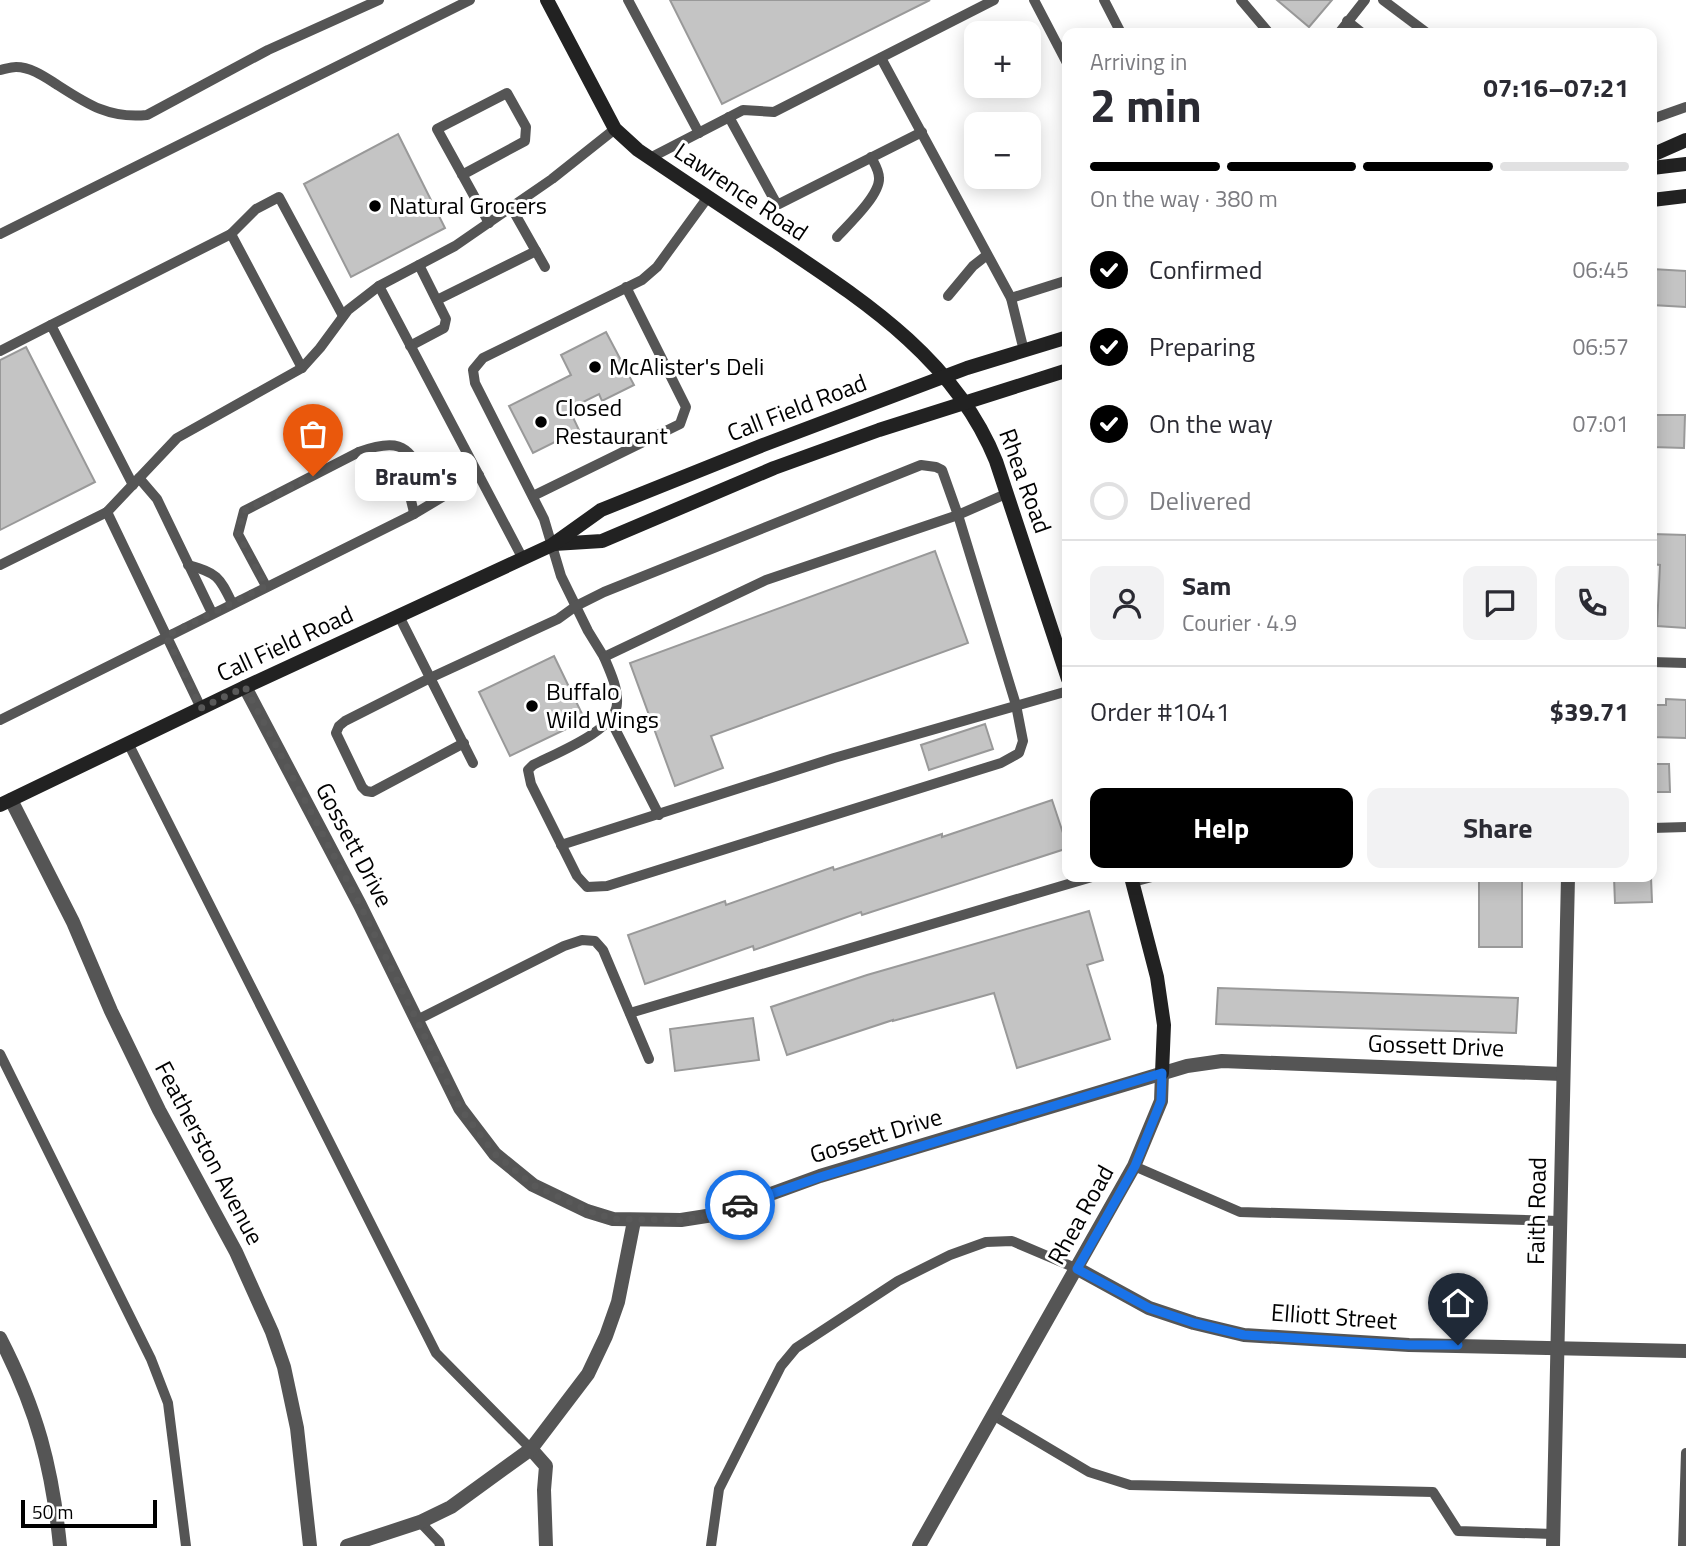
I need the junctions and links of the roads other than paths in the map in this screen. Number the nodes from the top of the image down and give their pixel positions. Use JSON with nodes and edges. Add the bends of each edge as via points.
{"nodes":[{"id":1,"x":379,"y":0,"type":"edge"},
{"id":2,"x":470,"y":0,"type":"edge"},
{"id":3,"x":547,"y":0,"type":"edge"},
{"id":4,"x":628,"y":0,"type":"edge"},
{"id":5,"x":994,"y":0,"type":"edge"},
{"id":6,"x":1034,"y":0,"type":"edge"},
{"id":7,"x":1104,"y":0,"type":"edge"},
{"id":8,"x":1241,"y":0,"type":"edge"},
{"id":9,"x":1364,"y":0,"type":"edge"},
{"id":10,"x":1383,"y":0,"type":"edge"},
{"id":11,"x":1348,"y":21,"type":"junction"},
{"id":12,"x":1118,"y":28,"type":"edge"},
{"id":13,"x":1265,"y":28,"type":"edge"},
{"id":14,"x":1343,"y":28,"type":"edge"},
{"id":15,"x":1356,"y":28,"type":"edge"},
{"id":16,"x":1419,"y":28,"type":"edge"},
{"id":17,"x":1062,"y":54,"type":"edge"},
{"id":18,"x":881,"y":58,"type":"junction"},
{"id":19,"x":0,"y":70,"type":"edge"},
{"id":20,"x":1686,"y":107,"type":"edge"},
{"id":21,"x":729,"y":117,"type":"junction"},
{"id":22,"x":1657,"y":117,"type":"edge"},
{"id":23,"x":615,"y":129,"type":"junction"},
{"id":24,"x":922,"y":132,"type":"junction"},
{"id":25,"x":699,"y":133,"type":"junction"},
{"id":26,"x":1686,"y":140,"type":"edge"},
{"id":27,"x":1657,"y":153,"type":"edge"},
{"id":28,"x":871,"y":157,"type":"junction"},
{"id":29,"x":650,"y":158,"type":"junction"},
{"id":30,"x":1686,"y":164,"type":"edge"},
{"id":31,"x":1657,"y":167,"type":"edge"},
{"id":32,"x":462,"y":175,"type":"junction"},
{"id":33,"x":1686,"y":196,"type":"edge"},
{"id":34,"x":708,"y":197,"type":"junction"},
{"id":35,"x":1657,"y":199,"type":"edge"},
{"id":36,"x":511,"y":207,"type":"junction"},
{"id":37,"x":489,"y":223,"type":"junction"},
{"id":38,"x":0,"y":234,"type":"edge"},
{"id":39,"x":231,"y":234,"type":"junction"},
{"id":40,"x":837,"y":237,"type":"dead end"},
{"id":41,"x":536,"y":251,"type":"junction"},
{"id":42,"x":987,"y":255,"type":"junction"},
{"id":43,"x":419,"y":265,"type":"junction"},
{"id":44,"x":545,"y":267,"type":"dead end"},
{"id":45,"x":1062,"y":282,"type":"edge"},
{"id":46,"x":379,"y":286,"type":"junction"},
{"id":47,"x":626,"y":287,"type":"junction"},
{"id":48,"x":948,"y":296,"type":"dead end"},
{"id":49,"x":1011,"y":298,"type":"junction"},
{"id":50,"x":437,"y":300,"type":"junction"},
{"id":51,"x":343,"y":316,"type":"junction"},
{"id":52,"x":51,"y":325,"type":"junction"},
{"id":53,"x":1062,"y":339,"type":"edge"},
{"id":54,"x":410,"y":346,"type":"junction"},
{"id":55,"x":0,"y":351,"type":"edge"},
{"id":56,"x":1024,"y":351,"type":"junction"},
{"id":57,"x":302,"y":368,"type":"junction"},
{"id":58,"x":1062,"y":372,"type":"edge"},
{"id":59,"x":949,"y":381,"type":"junction"},
{"id":60,"x":965,"y":403,"type":"junction"},
{"id":61,"x":359,"y":452,"type":"junction"},
{"id":62,"x":479,"y":475,"type":"junction"},
{"id":63,"x":136,"y":481,"type":"junction"},
{"id":64,"x":1008,"y":493,"type":"junction"},
{"id":65,"x":411,"y":495,"type":"junction"},
{"id":66,"x":533,"y":496,"type":"junction"},
{"id":67,"x":107,"y":512,"type":"junction"},
{"id":68,"x":414,"y":514,"type":"junction"},
{"id":69,"x":958,"y":515,"type":"junction"},
{"id":70,"x":552,"y":545,"type":"junction"},
{"id":71,"x":523,"y":559,"type":"junction"},
{"id":72,"x":0,"y":565,"type":"edge"},
{"id":73,"x":188,"y":565,"type":"junction"},
{"id":74,"x":266,"y":586,"type":"junction"},
{"id":75,"x":232,"y":603,"type":"junction"},
{"id":76,"x":576,"y":607,"type":"junction"},
{"id":77,"x":212,"y":613,"type":"junction"},
{"id":78,"x":399,"y":616,"type":"junction"},
{"id":79,"x":166,"y":636,"type":"junction"},
{"id":80,"x":604,"y":657,"type":"junction"},
{"id":81,"x":1062,"y":660,"type":"edge"},
{"id":82,"x":1657,"y":662,"type":"edge"},
{"id":83,"x":1686,"y":663,"type":"edge"},
{"id":84,"x":430,"y":678,"type":"junction"},
{"id":85,"x":245,"y":687,"type":"junction"},
{"id":86,"x":1062,"y":693,"type":"edge"},
{"id":87,"x":1016,"y":705,"type":"junction"},
{"id":88,"x":201,"y":708,"type":"junction"},
{"id":89,"x":610,"y":719,"type":"junction"},
{"id":90,"x":0,"y":720,"type":"edge"},
{"id":91,"x":128,"y":743,"type":"junction"},
{"id":92,"x":464,"y":743,"type":"junction"},
{"id":93,"x":473,"y":763,"type":"dead end"},
{"id":94,"x":5,"y":802,"type":"edge"},
{"id":95,"x":659,"y":815,"type":"junction"},
{"id":96,"x":1686,"y":827,"type":"edge"},
{"id":97,"x":1657,"y":828,"type":"edge"},
{"id":98,"x":562,"y":845,"type":"junction"},
{"id":99,"x":1075,"y":882,"type":"edge"},
{"id":100,"x":1133,"y":882,"type":"edge"},
{"id":101,"x":1568,"y":882,"type":"edge"},
{"id":102,"x":630,"y":1013,"type":"junction"},
{"id":103,"x":417,"y":1020,"type":"junction"},
{"id":104,"x":0,"y":1055,"type":"edge"},
{"id":105,"x":649,"y":1059,"type":"dead end"},
{"id":106,"x":1162,"y":1073,"type":"junction"},
{"id":107,"x":1562,"y":1074,"type":"junction"},
{"id":108,"x":1135,"y":1166,"type":"junction"},
{"id":109,"x":634,"y":1221,"type":"junction"},
{"id":110,"x":1559,"y":1221,"type":"junction"},
{"id":111,"x":1077,"y":1269,"type":"junction"},
{"id":112,"x":0,"y":1338,"type":"edge"},
{"id":113,"x":1557,"y":1347,"type":"junction"},
{"id":114,"x":1686,"y":1351,"type":"edge"},
{"id":115,"x":993,"y":1415,"type":"junction"},
{"id":116,"x":531,"y":1449,"type":"junction"},
{"id":117,"x":1686,"y":1453,"type":"edge"},
{"id":118,"x":420,"y":1522,"type":"junction"},
{"id":119,"x":1553,"y":1540,"type":"edge"},
{"id":120,"x":60,"y":1546,"type":"edge"},
{"id":121,"x":186,"y":1546,"type":"edge"},
{"id":122,"x":310,"y":1546,"type":"edge"},
{"id":123,"x":347,"y":1546,"type":"edge"},
{"id":124,"x":440,"y":1546,"type":"edge"},
{"id":125,"x":546,"y":1546,"type":"edge"},
{"id":126,"x":711,"y":1546,"type":"edge"},
{"id":127,"x":919,"y":1546,"type":"edge"},
{"id":128,"x":1683,"y":1546,"type":"edge"}],
"edges":[{"from":1,"to":19,"type":"lane","via":[[268,50],[147,115],[125,117],[96,108],[28,69]]},
{"from":2,"to":38,"type":"lane"},
{"from":3,"to":23,"type":"main road","name":"Lawrence Road"},
{"from":4,"to":25,"type":"lane"},
{"from":5,"to":18,"type":"lane"},
{"from":6,"to":17,"type":"lane"},
{"from":7,"to":12,"type":"lane"},
{"from":8,"to":13,"type":"lane"},
{"from":9,"to":11,"type":"lane"},
{"from":10,"to":16,"type":"lane"},
{"from":11,"to":14,"type":"lane"},
{"from":11,"to":15,"type":"lane"},
{"from":18,"to":21,"type":"lane","via":[[774,112],[743,110]]},
{"from":18,"to":24,"type":"lane"},
{"from":20,"to":22,"type":"lane"},
{"from":21,"to":25,"type":"lane"},
{"from":21,"to":28,"type":"lane","via":[[779,204]]},
{"from":23,"to":29,"type":"main road","name":"Lawrence Road"},
{"from":23,"to":36,"type":"lane"},
{"from":24,"to":28,"type":"lane"},
{"from":24,"to":42,"type":"lane"},
{"from":25,"to":29,"type":"lane"},
{"from":26,"to":27,"type":"main road"},
{"from":28,"to":40,"type":"lane","via":[[878,185]]},
{"from":29,"to":34,"type":"main road","name":"Lawrence Road"},
{"from":30,"to":31,"type":"main road"},
{"from":32,"to":32,"type":"lane","via":[[437,129],[507,93],[527,127],[526,141]]},
{"from":32,"to":37,"type":"lane"},
{"from":33,"to":35,"type":"main road"},
{"from":34,"to":47,"type":"lane","via":[[657,267]]},
{"from":34,"to":59,"type":"main road","name":"Lawrence Road","via":[[855,295],[896,327]]},
{"from":36,"to":37,"type":"lane"},
{"from":36,"to":41,"type":"lane"},
{"from":37,"to":43,"type":"lane"},
{"from":39,"to":51,"type":"lane","via":[[256,209],[279,197]]},
{"from":39,"to":52,"type":"lane"},
{"from":39,"to":57,"type":"lane"},
{"from":41,"to":44,"type":"lane"},
{"from":41,"to":50,"type":"lane"},
{"from":42,"to":48,"type":"lane"},
{"from":42,"to":49,"type":"lane"},
{"from":43,"to":46,"type":"lane"},
{"from":43,"to":50,"type":"lane"},
{"from":45,"to":49,"type":"lane"},
{"from":46,"to":51,"type":"lane"},
{"from":46,"to":54,"type":"lane"},
{"from":47,"to":66,"type":"lane","via":[[483,358],[473,370],[475,383]]},
{"from":47,"to":66,"type":"lane","via":[[686,407],[680,424]]},
{"from":49,"to":56,"type":"lane"},
{"from":50,"to":54,"type":"lane","via":[[446,319],[444,328]]},
{"from":51,"to":57,"type":"lane"},
{"from":52,"to":55,"type":"lane"},
{"from":52,"to":63,"type":"lane"},
{"from":53,"to":56,"type":"main road","name":"Call Field Road"},
{"from":54,"to":62,"type":"lane"},
{"from":56,"to":59,"type":"main road","name":"Call Field Road"},
{"from":57,"to":63,"type":"lane","via":[[177,438]]},
{"from":58,"to":60,"type":"main road","name":"Call Field Road"},
{"from":59,"to":60,"type":"main road","name":"Rhea Road"},
{"from":59,"to":70,"type":"main road","name":"Call Field Road","via":[[763,445],[601,510]]},
{"from":60,"to":64,"type":"main road","name":"Rhea Road","via":[[985,434]]},
{"from":60,"to":70,"type":"main road","name":"Call Field Road","via":[[749,477],[602,541]]},
{"from":61,"to":65,"type":"lane","via":[[394,471]]},
{"from":61,"to":65,"type":"lane","via":[[380,444],[400,447],[416,459],[422,477]]},
{"from":61,"to":74,"type":"lane","via":[[244,511],[238,534]]},
{"from":62,"to":68,"type":"lane"},
{"from":62,"to":71,"type":"lane"},
{"from":63,"to":67,"type":"lane"},
{"from":63,"to":73,"type":"lane","via":[[157,499]]},
{"from":64,"to":69,"type":"lane"},
{"from":64,"to":81,"type":"main road","name":"Rhea Road"},
{"from":65,"to":68,"type":"lane"},
{"from":66,"to":70,"type":"lane"},
{"from":67,"to":72,"type":"lane"},
{"from":67,"to":79,"type":"lane"},
{"from":68,"to":74,"type":"lane"},
{"from":69,"to":76,"type":"lane","via":[[942,470],[921,465]]},
{"from":69,"to":80,"type":"lane","via":[[766,580]]},
{"from":69,"to":87,"type":"lane"},
{"from":70,"to":71,"type":"main road","name":"Call Field Road"},
{"from":70,"to":76,"type":"lane"},
{"from":71,"to":78,"type":"main road","name":"Call Field Road"},
{"from":73,"to":75,"type":"lane","via":[[212,572]]},
{"from":73,"to":77,"type":"lane"},
{"from":74,"to":75,"type":"lane"},
{"from":75,"to":77,"type":"lane"},
{"from":76,"to":80,"type":"lane"},
{"from":76,"to":84,"type":"lane"},
{"from":77,"to":79,"type":"lane"},
{"from":78,"to":84,"type":"lane"},
{"from":78,"to":85,"type":"main road","name":"Call Field Road"},
{"from":79,"to":88,"type":"lane"},
{"from":79,"to":90,"type":"lane"},
{"from":80,"to":89,"type":"lane","via":[[618,705]]},
{"from":82,"to":83,"type":"lane"},
{"from":84,"to":92,"type":"lane"},
{"from":84,"to":92,"type":"lane","via":[[339,726],[338,740],[356,775],[366,791],[372,792]]},
{"from":85,"to":88,"type":"main road","name":"Call Field Road"},
{"from":85,"to":103,"type":"street","name":"Gossett Drive"},
{"from":86,"to":87,"type":"lane"},
{"from":87,"to":95,"type":"lane"},
{"from":87,"to":98,"type":"lane","via":[[1023,741],[1019,752],[1001,763],[607,886],[582,883]]},
{"from":88,"to":91,"type":"main road","name":"Call Field Road"},
{"from":89,"to":95,"type":"lane"},
{"from":89,"to":98,"type":"lane","via":[[595,733],[528,770]]},
{"from":91,"to":94,"type":"main road","name":"Call Field Road"},
{"from":91,"to":116,"type":"lane","via":[[436,1353]]},
{"from":92,"to":93,"type":"lane"},
{"from":94,"to":122,"type":"street","name":"Featherston Avenue","via":[[73,922],[159,1110],[236,1252],[272,1332],[297,1428]]},
{"from":95,"to":98,"type":"lane"},
{"from":96,"to":97,"type":"lane"},
{"from":99,"to":102,"type":"lane"},
{"from":100,"to":106,"type":"main road","name":"Rhea Road","via":[[1157,977],[1164,1025]]},
{"from":101,"to":107,"type":"street","name":"Faith Road"},
{"from":102,"to":103,"type":"lane","via":[[603,950],[596,941],[582,940]]},
{"from":102,"to":105,"type":"lane"},
{"from":103,"to":109,"type":"street","name":"Gossett Drive","via":[[460,1108],[495,1154],[533,1185],[587,1210]]},
{"from":104,"to":121,"type":"lane","via":[[169,1403]]},
{"from":106,"to":107,"type":"street","name":"Gossett Drive","via":[[1222,1061]]},
{"from":106,"to":108,"type":"street","name":"Rhea Road","via":[[1161,1101]]},
{"from":106,"to":109,"type":"street","name":"Gossett Drive","via":[[820,1177],[713,1215]]},
{"from":107,"to":110,"type":"street","name":"Faith Road"},
{"from":108,"to":110,"type":"lane","via":[[1240,1212]]},
{"from":108,"to":111,"type":"street","name":"Rhea Road"},
{"from":109,"to":116,"type":"street","via":[[618,1302],[606,1336],[588,1374]]},
{"from":110,"to":113,"type":"street","name":"Faith Road"},
{"from":111,"to":113,"type":"street","name":"Elliott Street","via":[[1149,1308],[1244,1335],[1409,1345]]},
{"from":111,"to":115,"type":"street","name":"Rhea Road"},
{"from":111,"to":126,"type":"lane","via":[[1012,1241],[986,1242],[898,1281],[796,1348],[781,1366],[719,1489]]},
{"from":112,"to":120,"type":"street","via":[[39,1430]]},
{"from":113,"to":114,"type":"street","name":"Elliott Street"},
{"from":113,"to":119,"type":"street","name":"Faith Road"},
{"from":115,"to":119,"type":"lane","via":[[1089,1472],[1130,1485],[1433,1492],[1458,1531]]},
{"from":115,"to":127,"type":"street","name":"Rhea Road"},
{"from":116,"to":118,"type":"street","via":[[451,1507]]},
{"from":116,"to":125,"type":"street","via":[[546,1466]]},
{"from":117,"to":128,"type":"lane"},
{"from":118,"to":123,"type":"street"},
{"from":118,"to":124,"type":"lane"}]}
